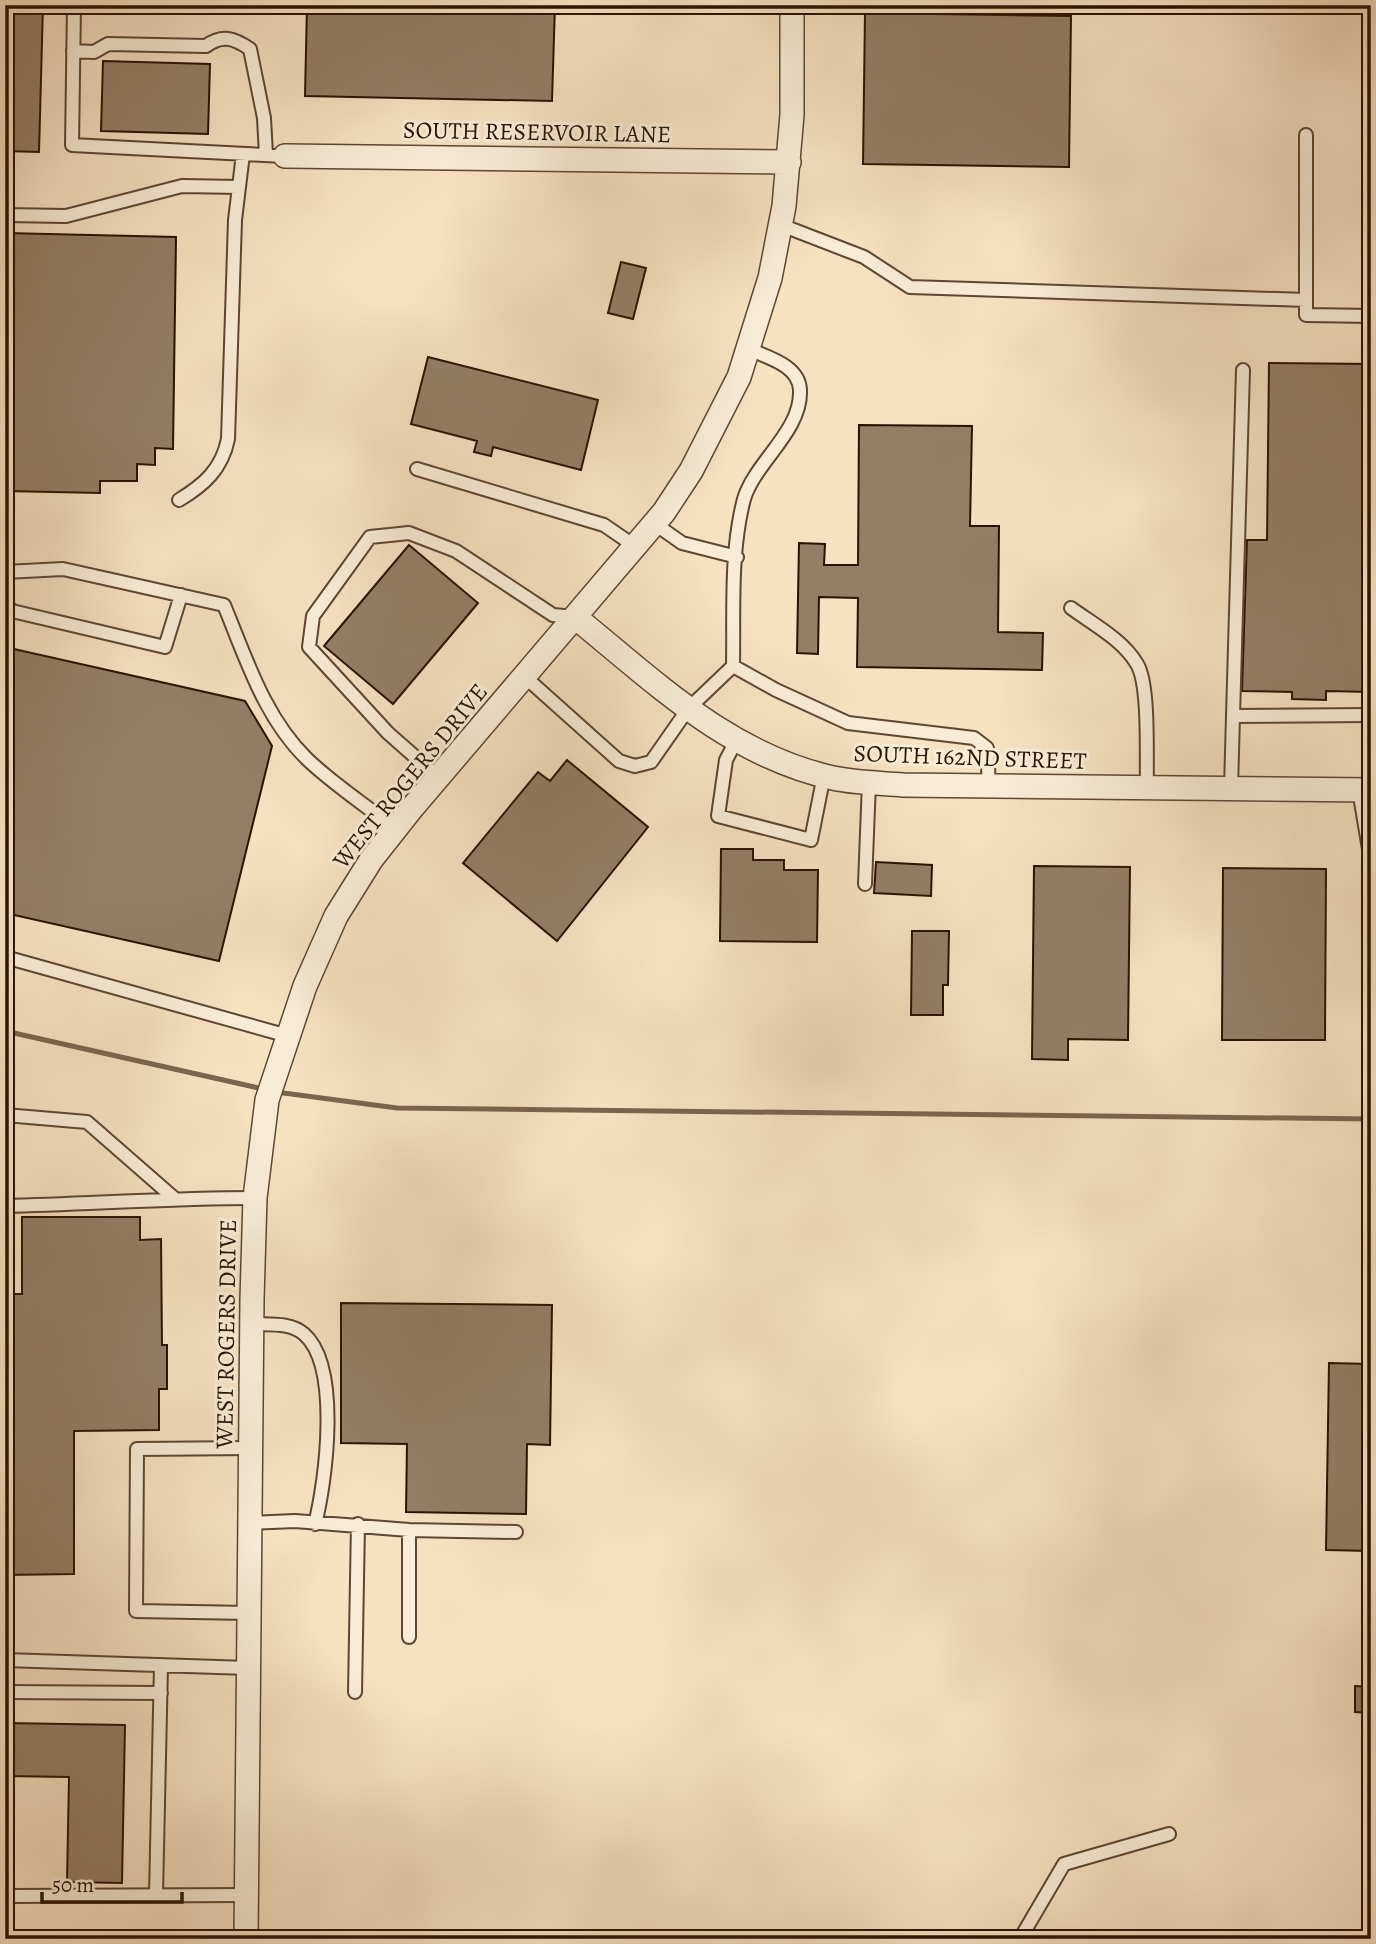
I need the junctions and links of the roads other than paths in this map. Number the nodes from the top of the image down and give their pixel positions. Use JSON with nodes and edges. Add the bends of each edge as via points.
{"nodes":[{"id":1,"x":74,"y":5,"type":"edge"},
{"id":2,"x":792,"y":5,"type":"edge"},
{"id":3,"x":73,"y":51,"type":"junction"},
{"id":4,"x":1306,"y":135,"type":"dead end"},
{"id":5,"x":243,"y":154,"type":"junction"},
{"id":6,"x":275,"y":155,"type":"junction"},
{"id":7,"x":789,"y":162,"type":"junction"},
{"id":8,"x":239,"y":187,"type":"junction"},
{"id":9,"x":5,"y":215,"type":"edge"},
{"id":10,"x":781,"y":225,"type":"junction"},
{"id":11,"x":1306,"y":300,"type":"junction"},
{"id":12,"x":1371,"y":316,"type":"edge"},
{"id":13,"x":749,"y":349,"type":"junction"},
{"id":14,"x":1242,"y":370,"type":"dead end"},
{"id":15,"x":418,"y":469,"type":"dead end"},
{"id":16,"x":178,"y":500,"type":"dead end"},
{"id":17,"x":655,"y":524,"type":"junction"},
{"id":18,"x":636,"y":547,"type":"junction"},
{"id":19,"x":737,"y":557,"type":"junction"},
{"id":20,"x":5,"y":572,"type":"edge"},
{"id":21,"x":181,"y":595,"type":"junction"},
{"id":22,"x":5,"y":603,"type":"edge"},
{"id":23,"x":1071,"y":608,"type":"dead end"},
{"id":24,"x":575,"y":617,"type":"junction"},
{"id":25,"x":733,"y":666,"type":"junction"},
{"id":26,"x":524,"y":676,"type":"junction"},
{"id":27,"x":688,"y":709,"type":"junction"},
{"id":28,"x":1371,"y":715,"type":"edge"},
{"id":29,"x":1233,"y":716,"type":"junction"},
{"id":30,"x":736,"y":741,"type":"junction"},
{"id":31,"x":824,"y":775,"type":"junction"},
{"id":32,"x":438,"y":777,"type":"junction"},
{"id":33,"x":869,"y":782,"type":"junction"},
{"id":34,"x":989,"y":786,"type":"junction"},
{"id":35,"x":1147,"y":788,"type":"junction"},
{"id":36,"x":1231,"y":788,"type":"junction"},
{"id":37,"x":1365,"y":790,"type":"edge"},
{"id":38,"x":395,"y":829,"type":"junction"},
{"id":39,"x":1371,"y":861,"type":"edge"},
{"id":40,"x":865,"y":884,"type":"dead end"},
{"id":41,"x":5,"y":957,"type":"edge"},
{"id":42,"x":288,"y":1035,"type":"junction"},
{"id":43,"x":5,"y":1115,"type":"edge"},
{"id":44,"x":174,"y":1198,"type":"junction"},
{"id":45,"x":255,"y":1198,"type":"junction"},
{"id":46,"x":5,"y":1206,"type":"edge"},
{"id":47,"x":252,"y":1324,"type":"junction"},
{"id":48,"x":251,"y":1448,"type":"junction"},
{"id":49,"x":250,"y":1523,"type":"junction"},
{"id":50,"x":315,"y":1524,"type":"junction"},
{"id":51,"x":358,"y":1524,"type":"junction"},
{"id":52,"x":409,"y":1530,"type":"junction"},
{"id":53,"x":516,"y":1532,"type":"dead end"},
{"id":54,"x":249,"y":1613,"type":"junction"},
{"id":55,"x":409,"y":1637,"type":"dead end"},
{"id":56,"x":5,"y":1661,"type":"edge"},
{"id":57,"x":161,"y":1665,"type":"junction"},
{"id":58,"x":248,"y":1668,"type":"junction"},
{"id":59,"x":5,"y":1692,"type":"edge"},
{"id":60,"x":355,"y":1692,"type":"dead end"},
{"id":61,"x":161,"y":1693,"type":"junction"},
{"id":62,"x":1170,"y":1834,"type":"dead end"},
{"id":63,"x":156,"y":1895,"type":"junction"},
{"id":64,"x":247,"y":1895,"type":"junction"},
{"id":65,"x":5,"y":1896,"type":"edge"},
{"id":66,"x":246,"y":1939,"type":"edge"},
{"id":67,"x":1020,"y":1939,"type":"edge"}],
"edges":[{"from":1,"to":3,"type":"lane"},
{"from":2,"to":7,"type":"street","name":"WEST ROGERS DRIVE"},
{"from":3,"to":5,"type":"lane","via":[[72,145]]},
{"from":3,"to":6,"type":"lane","via":[[94,52],[108,44],[206,46],[217,38],[235,39],[250,49]]},
{"from":4,"to":11,"type":"lane"},
{"from":5,"to":6,"type":"lane"},
{"from":5,"to":8,"type":"lane"},
{"from":6,"to":7,"type":"street","name":"SOUTH RESERVOIR LANE"},
{"from":7,"to":10,"type":"street","name":"WEST ROGERS DRIVE"},
{"from":8,"to":9,"type":"lane","via":[[182,186],[66,216]]},
{"from":8,"to":16,"type":"lane","via":[[228,439],[225,454],[206,482]]},
{"from":10,"to":11,"type":"lane","via":[[864,257],[910,287]]},
{"from":10,"to":13,"type":"street","name":"WEST ROGERS DRIVE"},
{"from":11,"to":12,"type":"lane","via":[[1306,315]]},
{"from":13,"to":17,"type":"street","name":"WEST ROGERS DRIVE","via":[[708,439]]},
{"from":13,"to":19,"type":"lane","via":[[796,374],[800,391],[794,416],[745,497]]},
{"from":14,"to":29,"type":"lane"},
{"from":15,"to":18,"type":"lane","via":[[604,525]]},
{"from":17,"to":18,"type":"street","name":"WEST ROGERS DRIVE"},
{"from":17,"to":19,"type":"lane","via":[[682,543]]},
{"from":18,"to":24,"type":"street","name":"WEST ROGERS DRIVE"},
{"from":19,"to":25,"type":"lane"},
{"from":20,"to":21,"type":"lane","via":[[64,569]]},
{"from":21,"to":22,"type":"lane","via":[[165,647],[12,611]]},
{"from":21,"to":38,"type":"lane","via":[[224,605],[249,670],[295,745]]},
{"from":23,"to":35,"type":"lane","via":[[1110,635],[1138,664],[1144,685]]},
{"from":24,"to":26,"type":"street","name":"WEST ROGERS DRIVE"},
{"from":24,"to":27,"type":"street","name":"SOUTH 162ND STREET"},
{"from":24,"to":32,"type":"lane","via":[[553,615],[444,547],[409,533],[370,537],[313,616],[309,647],[388,733]]},
{"from":25,"to":27,"type":"lane"},
{"from":25,"to":34,"type":"lane","via":[[848,723],[974,738],[987,748]]},
{"from":26,"to":27,"type":"lane","via":[[619,761],[635,766],[651,762]]},
{"from":26,"to":32,"type":"street","name":"WEST ROGERS DRIVE"},
{"from":27,"to":30,"type":"street","name":"SOUTH 162ND STREET"},
{"from":28,"to":29,"type":"lane"},
{"from":29,"to":36,"type":"lane"},
{"from":30,"to":31,"type":"street","name":"SOUTH 162ND STREET"},
{"from":30,"to":31,"type":"lane","via":[[726,760],[718,816],[811,840]]},
{"from":31,"to":33,"type":"street","name":"SOUTH 162ND STREET"},
{"from":32,"to":38,"type":"street","name":"WEST ROGERS DRIVE"},
{"from":33,"to":34,"type":"street","name":"SOUTH 162ND STREET"},
{"from":33,"to":40,"type":"lane"},
{"from":34,"to":35,"type":"street","name":"SOUTH 162ND STREET"},
{"from":35,"to":36,"type":"street","name":"SOUTH 162ND STREET"},
{"from":36,"to":37,"type":"street","name":"SOUTH 162ND STREET"},
{"from":37,"to":39,"type":"lane"},
{"from":38,"to":42,"type":"street","name":"WEST ROGERS DRIVE","via":[[336,916]]},
{"from":41,"to":42,"type":"lane"},
{"from":42,"to":45,"type":"street","name":"WEST ROGERS DRIVE","via":[[270,1090]]},
{"from":43,"to":44,"type":"lane","via":[[87,1122]]},
{"from":44,"to":45,"type":"lane"},
{"from":44,"to":46,"type":"lane"},
{"from":45,"to":47,"type":"street","name":"WEST ROGERS DRIVE"},
{"from":47,"to":48,"type":"street","name":"WEST ROGERS DRIVE"},
{"from":47,"to":50,"type":"lane","via":[[288,1325],[305,1335],[317,1354],[327,1390],[323,1494]]},
{"from":48,"to":49,"type":"street","name":"WEST ROGERS DRIVE"},
{"from":48,"to":54,"type":"lane","via":[[137,1449],[136,1611]]},
{"from":49,"to":50,"type":"lane"},
{"from":49,"to":54,"type":"street","name":"WEST ROGERS DRIVE"},
{"from":50,"to":51,"type":"lane"},
{"from":51,"to":52,"type":"lane"},
{"from":51,"to":60,"type":"lane"},
{"from":52,"to":53,"type":"lane"},
{"from":52,"to":55,"type":"lane"},
{"from":54,"to":58,"type":"street","name":"WEST ROGERS DRIVE"},
{"from":56,"to":57,"type":"lane"},
{"from":57,"to":58,"type":"lane"},
{"from":57,"to":61,"type":"lane"},
{"from":58,"to":64,"type":"street","name":"WEST ROGERS DRIVE"},
{"from":59,"to":61,"type":"lane"},
{"from":61,"to":63,"type":"lane"},
{"from":62,"to":67,"type":"lane","via":[[1064,1864]]},
{"from":63,"to":64,"type":"lane"},
{"from":63,"to":65,"type":"lane"},
{"from":64,"to":66,"type":"street","name":"WEST ROGERS DRIVE"}]}
